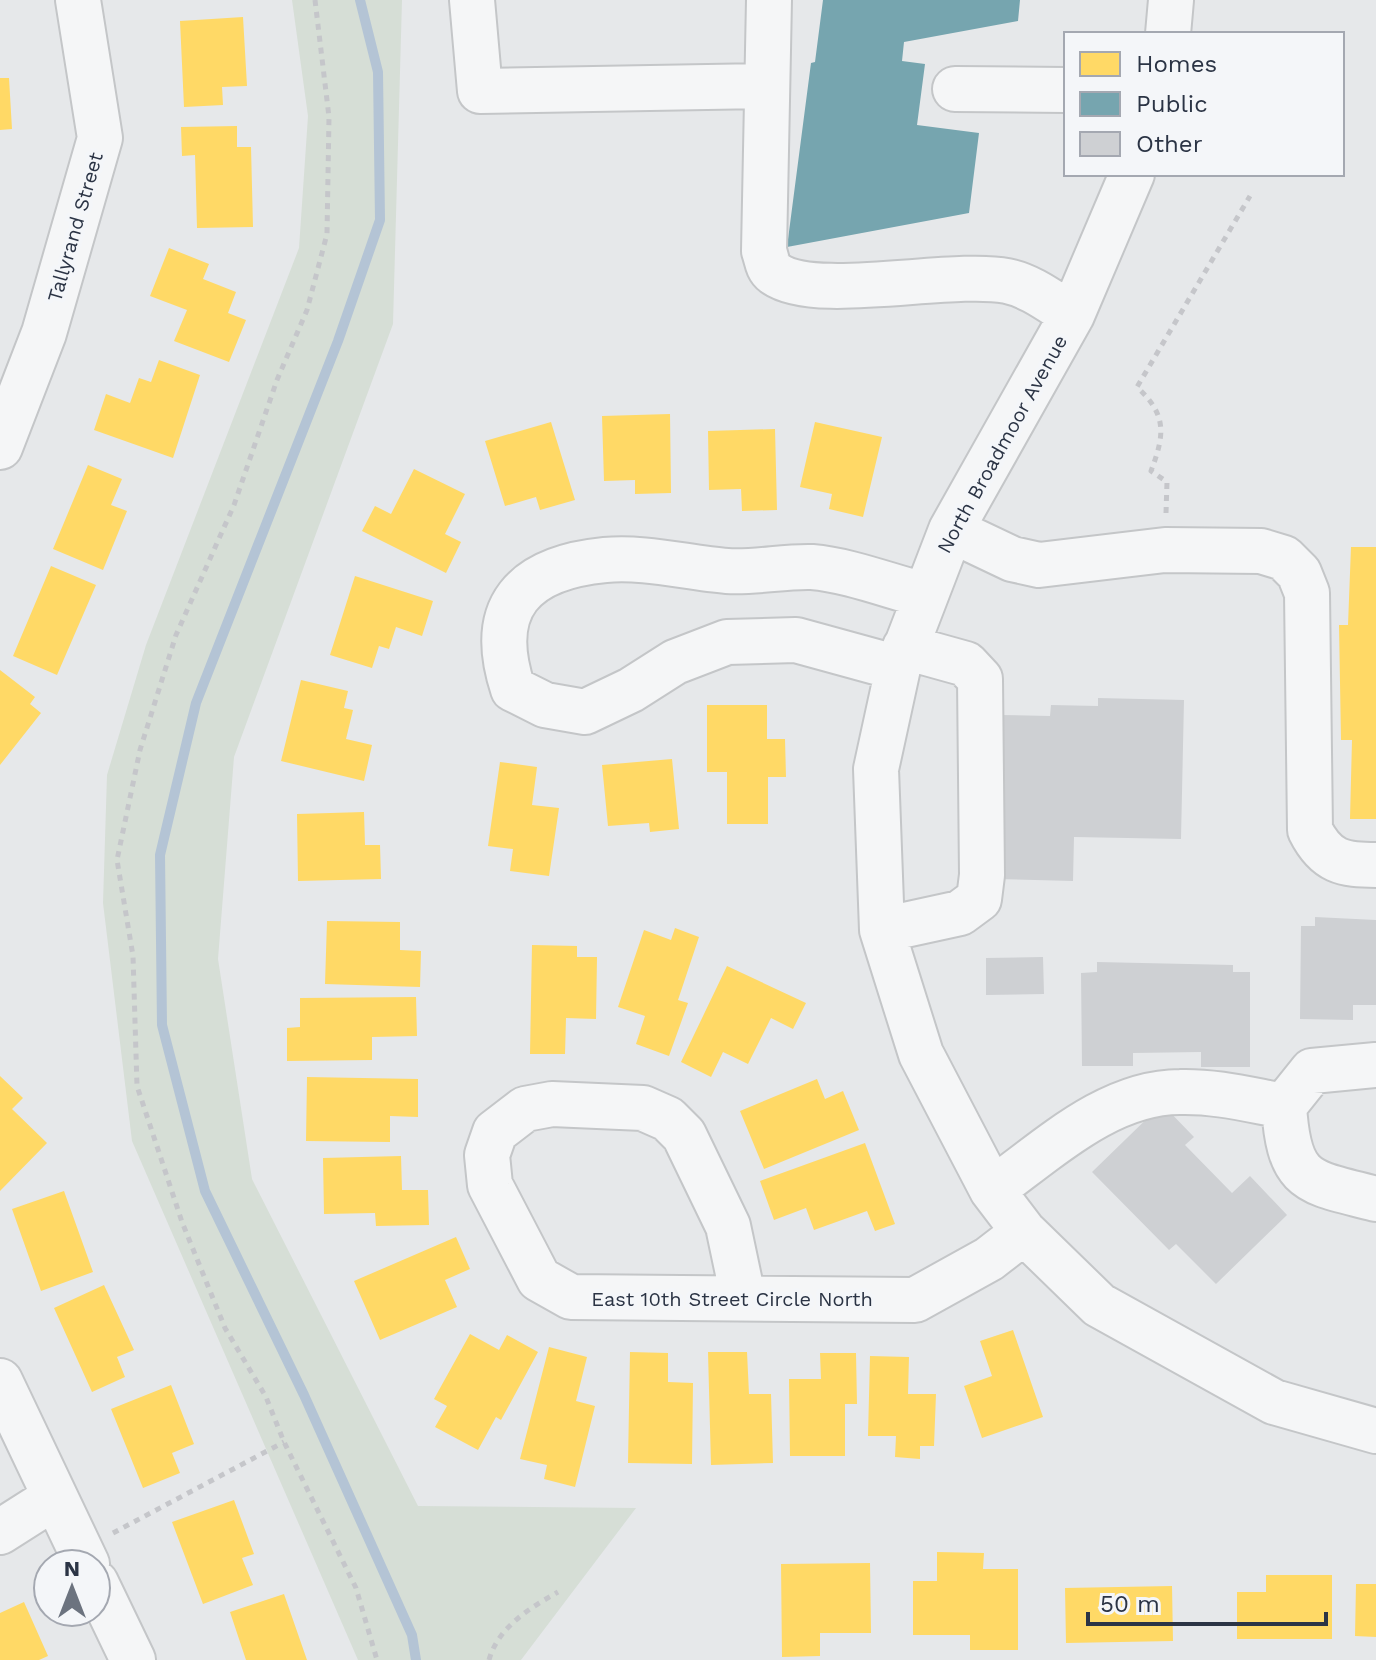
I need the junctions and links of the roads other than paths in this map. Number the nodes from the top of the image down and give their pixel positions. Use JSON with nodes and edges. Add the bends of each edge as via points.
{"nodes":[{"id":1,"x":78,"y":0,"type":"edge"},
{"id":2,"x":472,"y":0,"type":"edge"},
{"id":3,"x":769,"y":0,"type":"edge"},
{"id":4,"x":1171,"y":0,"type":"edge"},
{"id":5,"x":1168,"y":32,"type":"edge"},
{"id":6,"x":767,"y":86,"type":"junction"},
{"id":7,"x":955,"y":89,"type":"dead end"},
{"id":8,"x":1064,"y":90,"type":"edge"},
{"id":9,"x":1131,"y":176,"type":"edge"},
{"id":10,"x":1072,"y":315,"type":"junction"},
{"id":11,"x":0,"y":447,"type":"edge"},
{"id":12,"x":951,"y":530,"type":"junction"},
{"id":13,"x":924,"y":595,"type":"junction"},
{"id":14,"x":902,"y":657,"type":"junction"},
{"id":15,"x":1376,"y":865,"type":"edge"},
{"id":16,"x":882,"y":930,"type":"junction"},
{"id":17,"x":1376,"y":1065,"type":"edge"},
{"id":18,"x":1284,"y":1106,"type":"junction"},
{"id":19,"x":992,"y":1190,"type":"junction"},
{"id":20,"x":1376,"y":1199,"type":"edge"},
{"id":21,"x":1024,"y":1232,"type":"junction"},
{"id":22,"x":743,"y":1297,"type":"junction"},
{"id":23,"x":0,"y":1381,"type":"edge"},
{"id":24,"x":1376,"y":1431,"type":"edge"},
{"id":25,"x":55,"y":1497,"type":"junction"},
{"id":26,"x":0,"y":1532,"type":"edge"},
{"id":27,"x":79,"y":1548,"type":"edge"},
{"id":28,"x":112,"y":1616,"type":"edge"},
{"id":29,"x":133,"y":1660,"type":"edge"}],
"edges":[{"from":1,"to":11,"type":"street","name":"Tallyrand Street","via":[[100,138],[44,333]]},
{"from":2,"to":6,"type":"street","via":[[480,91]]},
{"from":3,"to":6,"type":"street"},
{"from":4,"to":5,"type":"street"},
{"from":6,"to":10,"type":"street","via":[[764,251],[770,270],[814,284],[974,277],[1008,282]]},
{"from":7,"to":8,"type":"street"},
{"from":9,"to":10,"type":"street","name":"North Broadmoor Avenue"},
{"from":10,"to":12,"type":"street","name":"North Broadmoor Avenue"},
{"from":12,"to":13,"type":"street","name":"North Broadmoor Avenue"},
{"from":12,"to":15,"type":"street","via":[[1012,559],[1039,565],[1165,550],[1261,551],[1284,558],[1299,573],[1307,593],[1310,830],[1329,857],[1345,865]]},
{"from":13,"to":14,"type":"street","name":"North Broadmoor Avenue"},
{"from":13,"to":14,"type":"street","via":[[814,567],[731,571],[608,559],[557,569],[521,590],[503,629],[503,658],[513,689],[545,705],[585,712],[675,662],[727,642],[796,640]]},
{"from":14,"to":16,"type":"street","name":"North Broadmoor Avenue","via":[[876,769]]},
{"from":14,"to":16,"type":"street","via":[[966,664],[980,679],[982,875],[979,899],[960,913]]},
{"from":16,"to":19,"type":"street","name":"North Broadmoor Avenue","via":[[921,1054]]},
{"from":17,"to":18,"type":"street","via":[[1312,1071]]},
{"from":18,"to":19,"type":"street","via":[[1209,1092],[1146,1095],[1091,1119]]},
{"from":18,"to":20,"type":"street","via":[[1289,1148],[1299,1171],[1313,1182]]},
{"from":19,"to":21,"type":"street","name":"North Broadmoor Avenue"},
{"from":21,"to":22,"type":"street","name":"East 10th Street Circle North","via":[[989,1259],[915,1300]]},
{"from":21,"to":24,"type":"street","name":"North Broadmoor Avenue","via":[[1099,1305],[1274,1402]]},
{"from":22,"to":22,"type":"street","name":"East 10th Street Circle North","via":[[728,1226],[684,1135],[668,1119],[643,1108],[552,1104],[525,1109],[495,1132],[487,1155],[490,1185],[539,1279],[571,1297]]},
{"from":23,"to":25,"type":"street"},
{"from":25,"to":26,"type":"street"},
{"from":25,"to":27,"type":"street"},
{"from":28,"to":29,"type":"street"}]}
